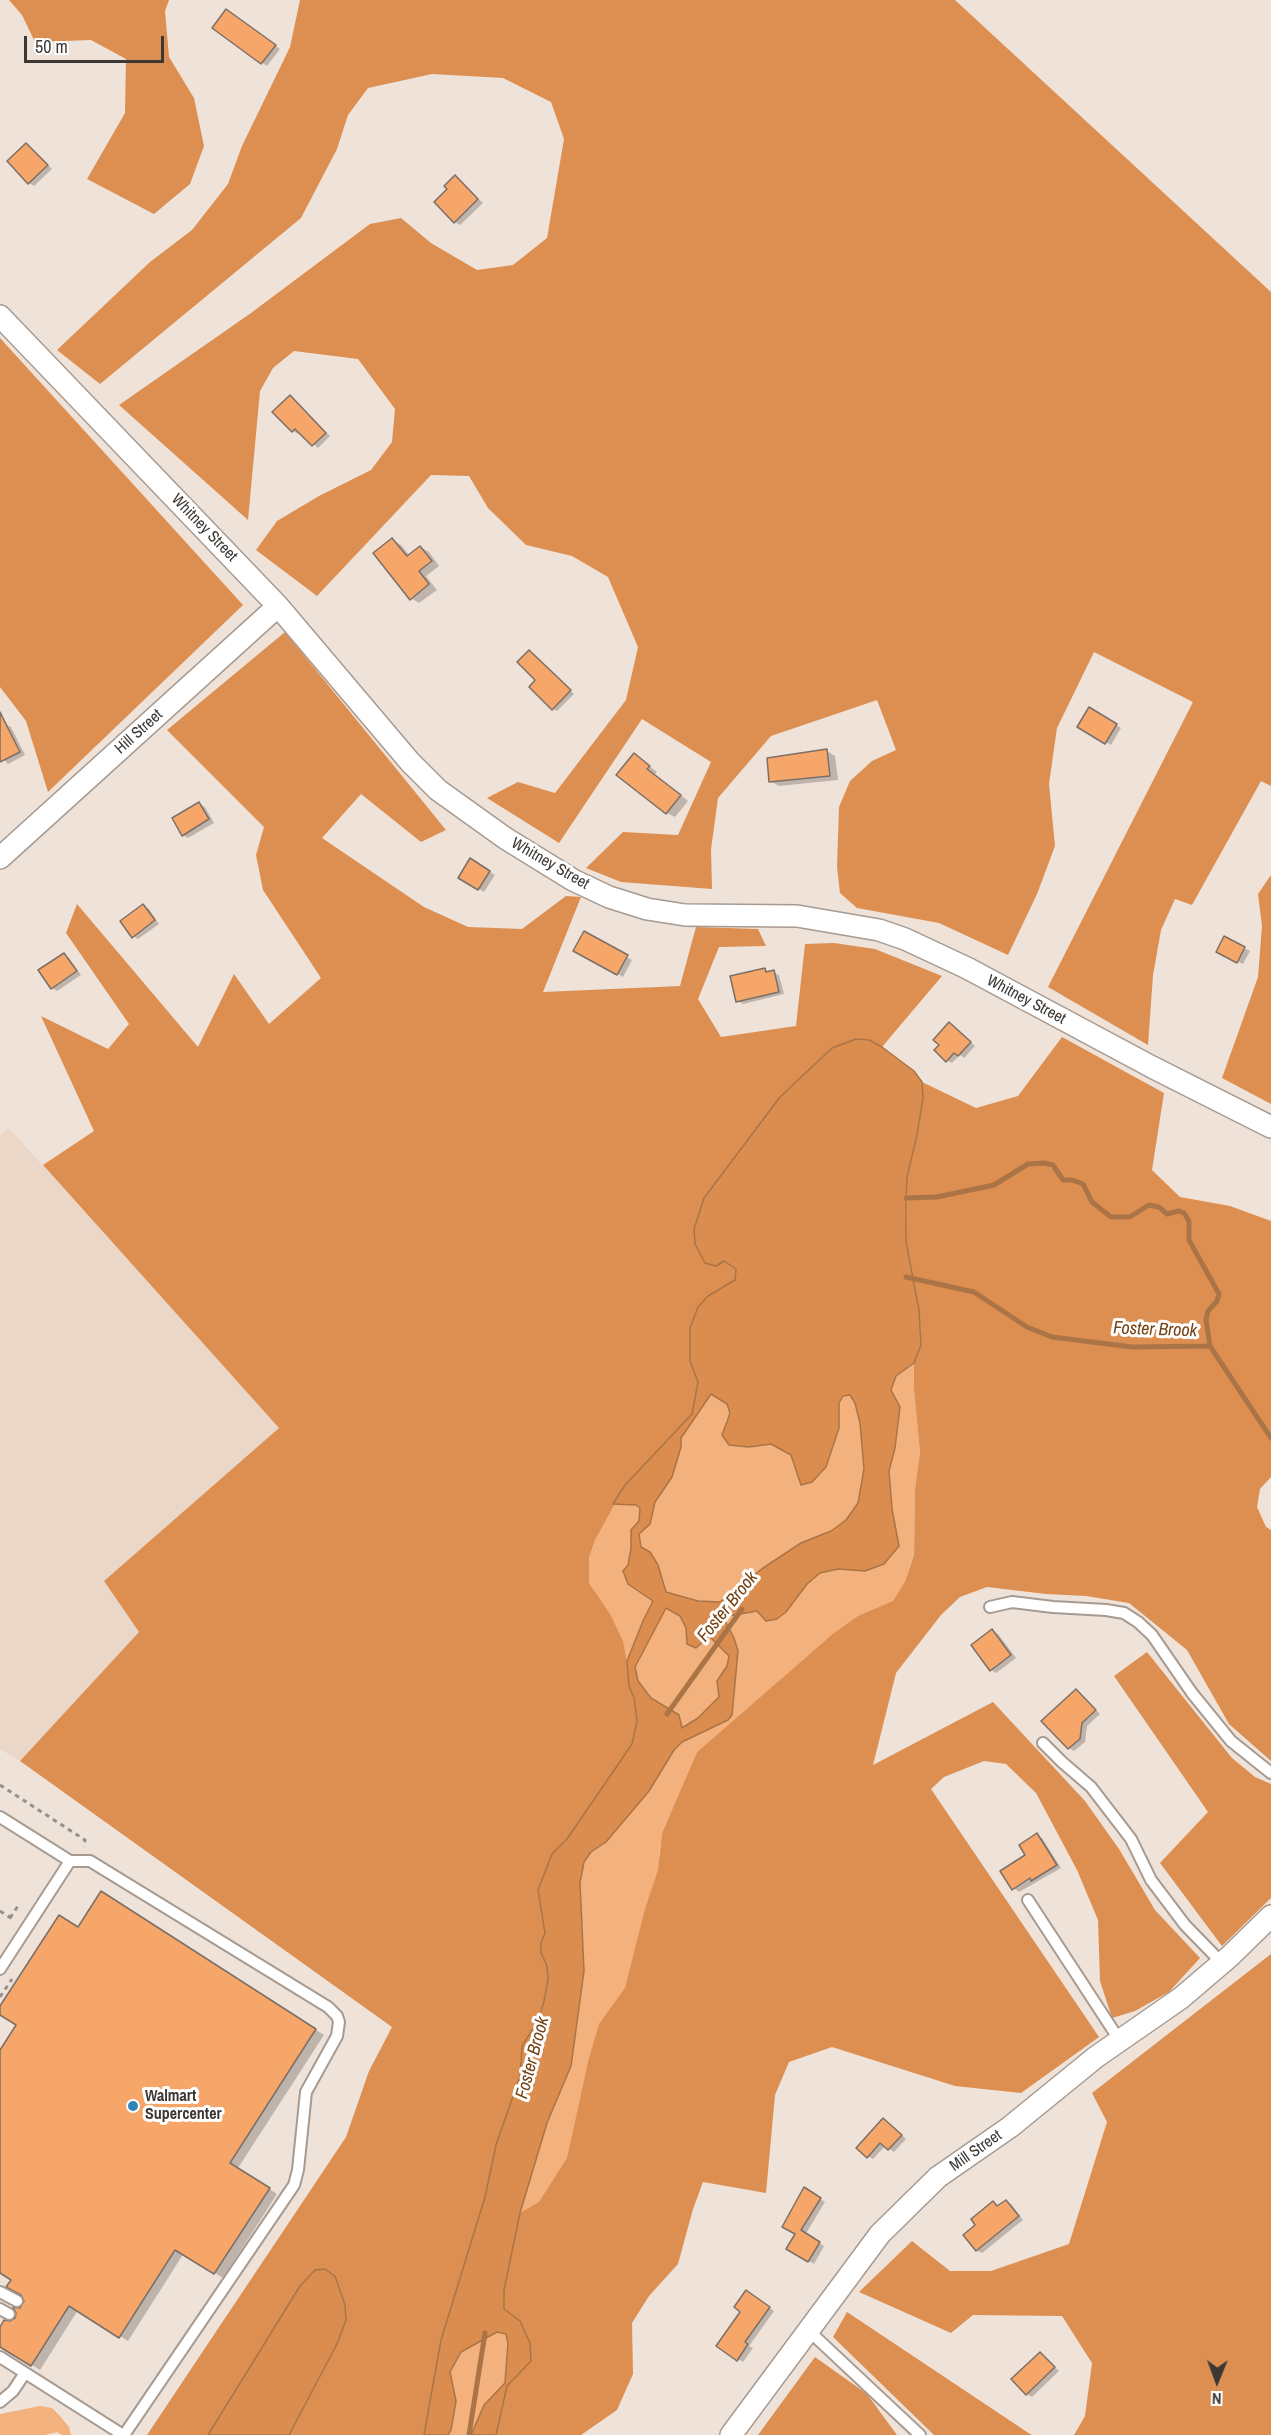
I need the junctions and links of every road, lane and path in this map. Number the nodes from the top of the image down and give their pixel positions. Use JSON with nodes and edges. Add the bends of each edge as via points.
{"nodes":[{"id":1,"x":0,"y":316,"type":"edge"},
{"id":2,"x":278,"y":606,"type":"junction"},
{"id":3,"x":0,"y":858,"type":"edge"},
{"id":4,"x":1271,"y":1127,"type":"edge"},
{"id":5,"x":990,"y":1607,"type":"dead end"},
{"id":6,"x":1043,"y":1743,"type":"dead end"},
{"id":7,"x":1271,"y":1773,"type":"edge"},
{"id":8,"x":0,"y":1785,"type":"edge"},
{"id":9,"x":0,"y":1817,"type":"edge"},
{"id":10,"x":84,"y":1847,"type":"dead end"},
{"id":11,"x":70,"y":1861,"type":"junction"},
{"id":12,"x":1028,"y":1900,"type":"dead end"},
{"id":13,"x":18,"y":1906,"type":"dead end"},
{"id":14,"x":0,"y":1911,"type":"edge"},
{"id":15,"x":1271,"y":1916,"type":"edge"},
{"id":16,"x":1222,"y":1963,"type":"junction"},
{"id":17,"x":0,"y":1969,"type":"edge"},
{"id":18,"x":1120,"y":2041,"type":"junction"},
{"id":19,"x":0,"y":2292,"type":"edge"},
{"id":20,"x":17,"y":2301,"type":"dead end"},
{"id":21,"x":808,"y":2330,"type":"junction"},
{"id":22,"x":0,"y":2357,"type":"edge"},
{"id":23,"x":25,"y":2373,"type":"junction"},
{"id":24,"x":0,"y":2402,"type":"edge"},
{"id":25,"x":124,"y":2435,"type":"edge"},
{"id":26,"x":731,"y":2435,"type":"edge"},
{"id":27,"x":920,"y":2435,"type":"edge"}],
"edges":[{"from":1,"to":2,"type":"street","name":"Whitney Street"},
{"from":2,"to":3,"type":"street","name":"Hill Street"},
{"from":2,"to":4,"type":"street","name":"Whitney Street","via":[[438,790],[573,880],[647,909],[685,915],[824,919],[905,939]]},
{"from":5,"to":7,"type":"lane","via":[[1012,1602],[1124,1613],[1152,1635],[1232,1741]]},
{"from":6,"to":16,"type":"lane","via":[[1091,1787],[1131,1839],[1151,1880],[1185,1925]]},
{"from":8,"to":10,"type":"path","via":[[85,1840]]},
{"from":9,"to":11,"type":"lane"},
{"from":11,"to":17,"type":"lane"},
{"from":11,"to":25,"type":"lane","via":[[90,1861],[328,2007],[339,2022],[337,2036],[306,2092],[294,2185]]},
{"from":12,"to":18,"type":"lane"},
{"from":13,"to":14,"type":"path","via":[[12,1919]]},
{"from":15,"to":16,"type":"street","name":"Mill Street"},
{"from":16,"to":18,"type":"street","name":"Mill Street"},
{"from":18,"to":21,"type":"street","name":"Mill Street","via":[[1010,2127],[938,2177],[880,2234]]},
{"from":19,"to":20,"type":"lane"},
{"from":21,"to":26,"type":"street","name":"Mill Street"},
{"from":21,"to":27,"type":"lane"},
{"from":22,"to":23,"type":"lane"},
{"from":23,"to":24,"type":"lane"},
{"from":23,"to":25,"type":"lane"}]}
